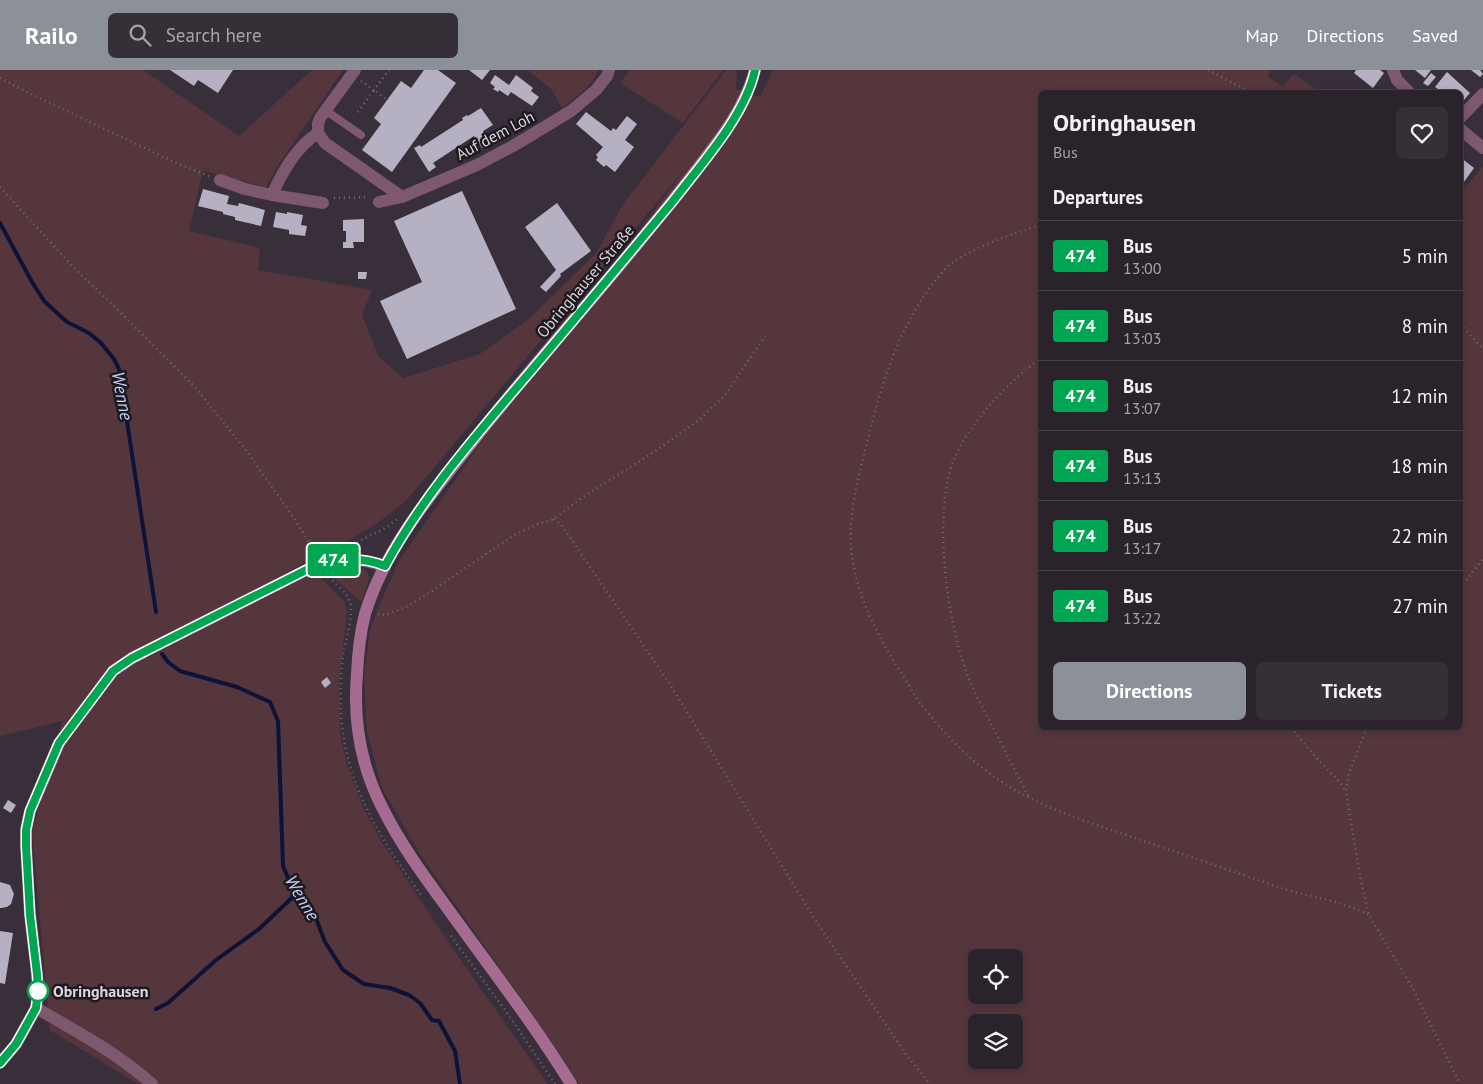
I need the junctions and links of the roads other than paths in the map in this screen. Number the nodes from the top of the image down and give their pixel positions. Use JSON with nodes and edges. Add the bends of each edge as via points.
{"nodes":[{"id":1,"x":355,"y":70,"type":"edge"},
{"id":2,"x":609,"y":70,"type":"edge"},
{"id":3,"x":755,"y":70,"type":"edge"},
{"id":4,"x":1392,"y":70,"type":"edge"},
{"id":5,"x":1407,"y":90,"type":"edge"},
{"id":6,"x":1483,"y":94,"type":"edge"},
{"id":7,"x":325,"y":110,"type":"junction"},
{"id":8,"x":1463,"y":115,"type":"edge"},
{"id":9,"x":1463,"y":132,"type":"edge"},
{"id":10,"x":318,"y":133,"type":"junction"},
{"id":11,"x":361,"y":135,"type":"dead end"},
{"id":12,"x":1483,"y":148,"type":"edge"},
{"id":13,"x":220,"y":180,"type":"dead end"},
{"id":14,"x":272,"y":196,"type":"junction"},
{"id":15,"x":402,"y":197,"type":"junction"},
{"id":16,"x":381,"y":202,"type":"road end"},
{"id":17,"x":323,"y":203,"type":"road end"},
{"id":18,"x":385,"y":566,"type":"junction"},
{"id":19,"x":36,"y":1008,"type":"junction"},
{"id":20,"x":0,"y":1063,"type":"edge"},
{"id":21,"x":152,"y":1084,"type":"edge"},
{"id":22,"x":571,"y":1084,"type":"edge"}],
"edges":[{"from":1,"to":7,"type":"street"},
{"from":2,"to":15,"type":"street","name":"Auf dem Loh","via":[[596,90],[571,111],[476,165]]},
{"from":3,"to":18,"type":"street","name":"Obringhauser Straße","via":[[736,116],[695,172],[423,504]]},
{"from":4,"to":5,"type":"street"},
{"from":6,"to":8,"type":"street"},
{"from":7,"to":10,"type":"street","via":[[318,124]]},
{"from":7,"to":11,"type":"lane"},
{"from":9,"to":12,"type":"street"},
{"from":10,"to":14,"type":"street","via":[[288,164]]},
{"from":10,"to":15,"type":"street","via":[[325,143]]},
{"from":13,"to":14,"type":"street"},
{"from":14,"to":17,"type":"street"},
{"from":15,"to":16,"type":"street","name":"Auf dem Loh"},
{"from":18,"to":19,"type":"street","via":[[356,559],[318,563],[132,658],[113,671],[59,743],[30,811],[26,846],[38,990]]},
{"from":18,"to":22,"type":"street","name":"Obringhauser Straße","via":[[360,635],[355,703],[361,750],[369,777],[381,806],[419,870],[539,1034]]},
{"from":19,"to":20,"type":"street","via":[[16,1044]]},
{"from":19,"to":21,"type":"street","via":[[102,1046]]}]}
